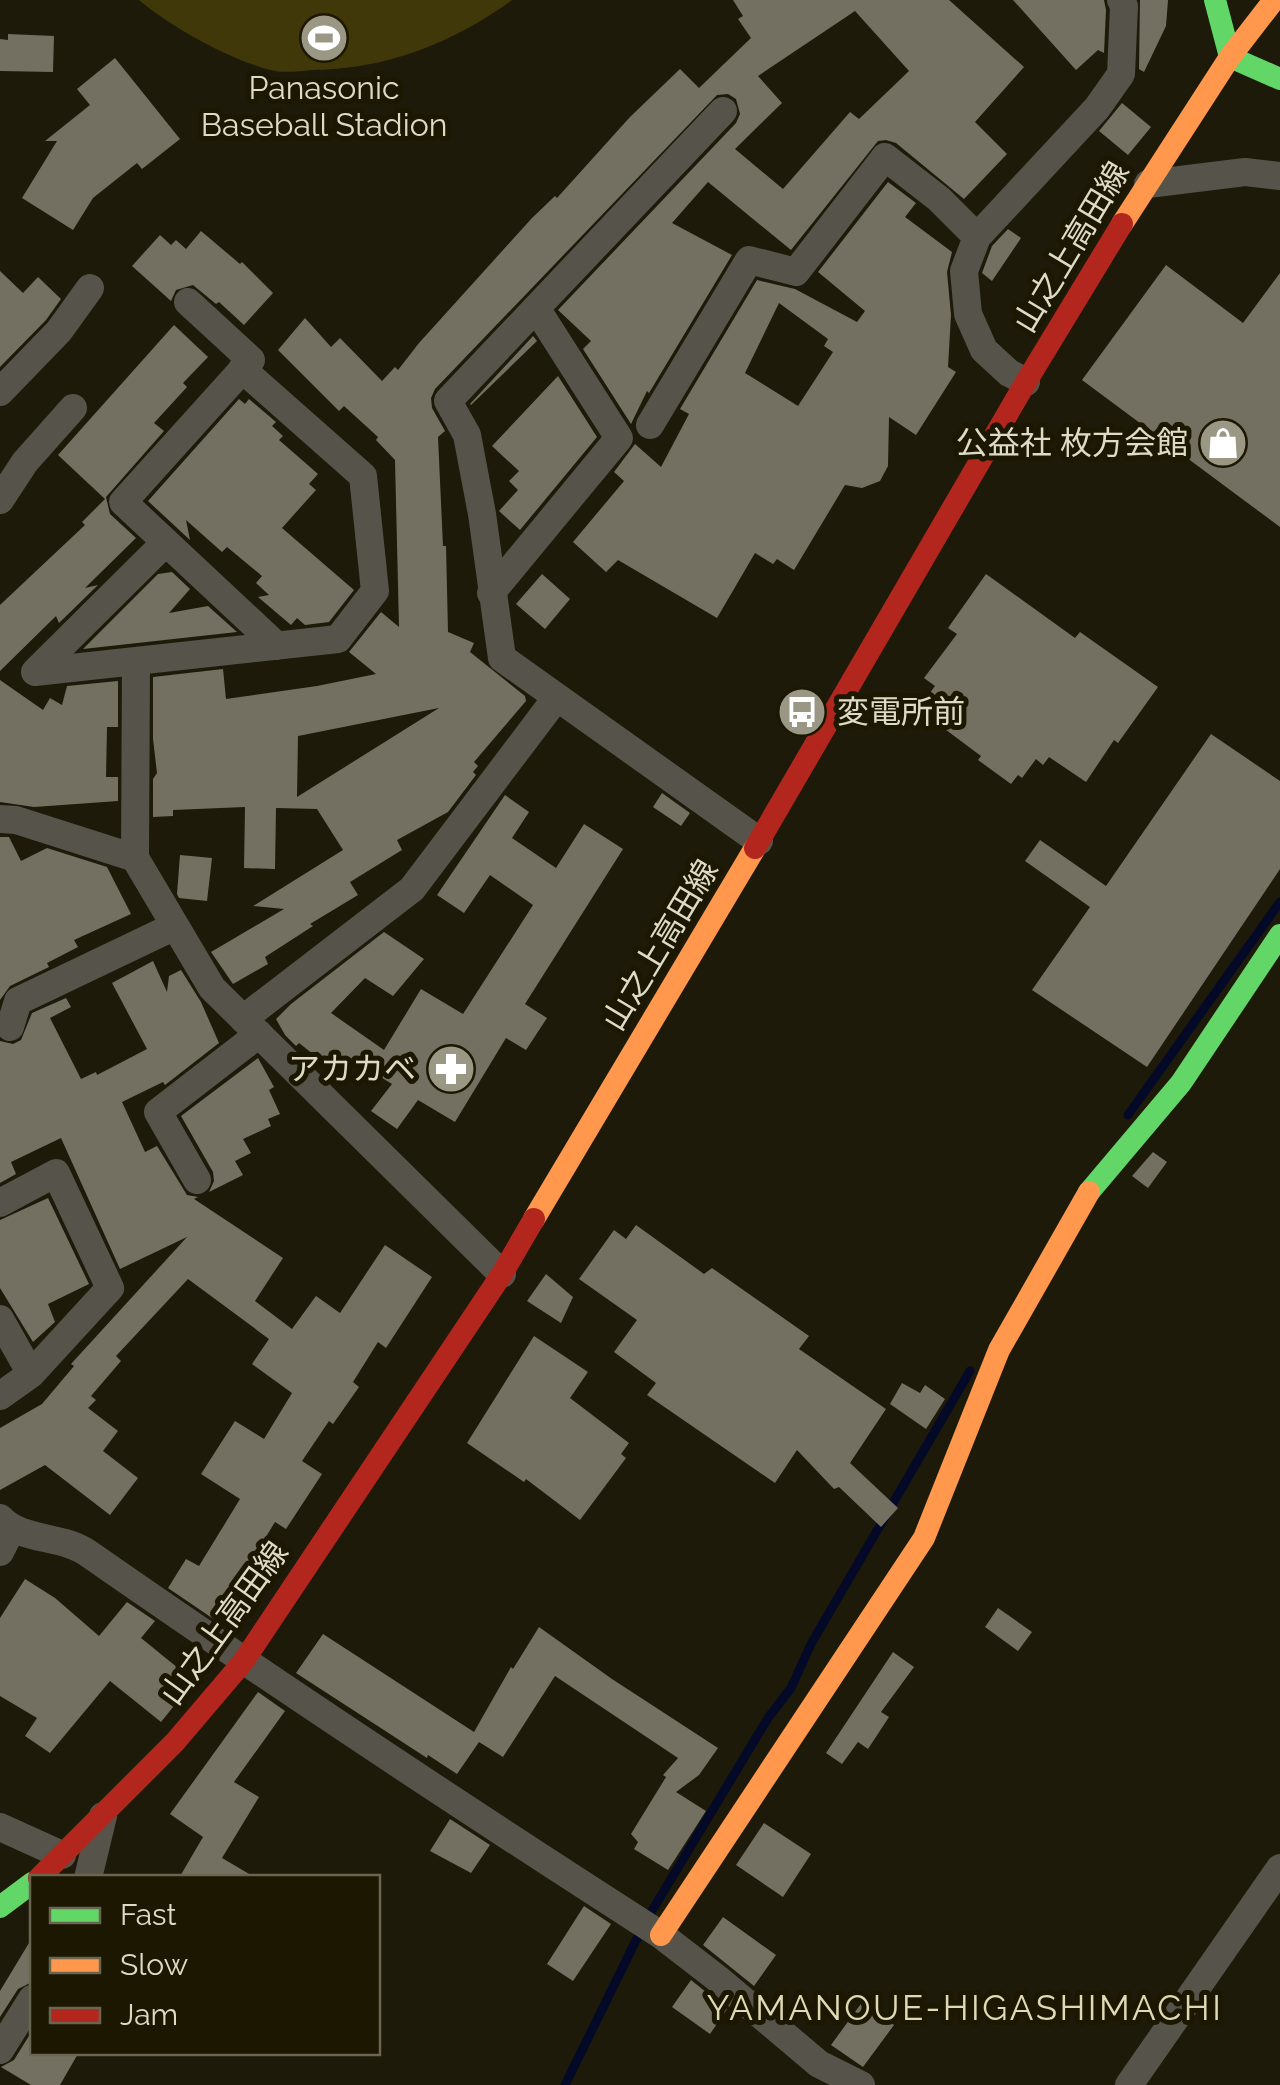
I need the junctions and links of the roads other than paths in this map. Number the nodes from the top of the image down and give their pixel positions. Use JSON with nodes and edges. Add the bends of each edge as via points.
{"nodes":[{"id":1,"x":1121,"y":0,"type":"edge"},
{"id":2,"x":1215,"y":0,"type":"edge"},
{"id":3,"x":1274,"y":0,"type":"edge"},
{"id":4,"x":1230,"y":57,"type":"junction"},
{"id":5,"x":1280,"y":79,"type":"edge"},
{"id":6,"x":723,"y":111,"type":"dead end"},
{"id":7,"x":1280,"y":176,"type":"edge"},
{"id":8,"x":1148,"y":184,"type":"junction"},
{"id":9,"x":977,"y":237,"type":"junction"},
{"id":10,"x":90,"y":288,"type":"dead end"},
{"id":11,"x":188,"y":302,"type":"dead end"},
{"id":12,"x":536,"y":308,"type":"junction"},
{"id":13,"x":242,"y":369,"type":"junction"},
{"id":14,"x":1026,"y":382,"type":"junction"},
{"id":15,"x":0,"y":392,"type":"edge"},
{"id":16,"x":72,"y":408,"type":"dead end"},
{"id":17,"x":650,"y":425,"type":"dead end"},
{"id":18,"x":0,"y":500,"type":"edge"},
{"id":19,"x":166,"y":542,"type":"junction"},
{"id":20,"x":492,"y":594,"type":"junction"},
{"id":21,"x":277,"y":646,"type":"junction"},
{"id":22,"x":136,"y":661,"type":"junction"},
{"id":23,"x":557,"y":697,"type":"junction"},
{"id":24,"x":0,"y":819,"type":"edge"},
{"id":25,"x":760,"y":842,"type":"junction"},
{"id":26,"x":135,"y":858,"type":"junction"},
{"id":27,"x":175,"y":926,"type":"junction"},
{"id":28,"x":1280,"y":935,"type":"edge"},
{"id":29,"x":251,"y":1027,"type":"junction"},
{"id":30,"x":10,"y":1028,"type":"dead end"},
{"id":31,"x":197,"y":1180,"type":"dead end"},
{"id":32,"x":0,"y":1203,"type":"edge"},
{"id":33,"x":502,"y":1274,"type":"junction"},
{"id":34,"x":0,"y":1319,"type":"edge"},
{"id":35,"x":31,"y":1374,"type":"junction"},
{"id":36,"x":0,"y":1396,"type":"edge"},
{"id":37,"x":4,"y":1533,"type":"edge"},
{"id":38,"x":243,"y":1662,"type":"junction"},
{"id":39,"x":103,"y":1816,"type":"junction"},
{"id":40,"x":0,"y":1827,"type":"edge"},
{"id":41,"x":62,"y":1855,"type":"junction"},
{"id":42,"x":1280,"y":1868,"type":"edge"},
{"id":43,"x":41,"y":1875,"type":"edge"},
{"id":44,"x":89,"y":1875,"type":"edge"},
{"id":45,"x":30,"y":1884,"type":"edge"},
{"id":46,"x":0,"y":1907,"type":"edge"},
{"id":47,"x":661,"y":1935,"type":"junction"},
{"id":48,"x":30,"y":2002,"type":"edge"},
{"id":49,"x":0,"y":2050,"type":"edge"},
{"id":50,"x":860,"y":2085,"type":"edge"},
{"id":51,"x":1130,"y":2085,"type":"edge"}],
"edges":[{"from":1,"to":9,"type":"street","via":[[1122,74]]},
{"from":2,"to":4,"type":"main road"},
{"from":3,"to":4,"type":"main road","name":"山之上高田線"},
{"from":4,"to":5,"type":"main road"},
{"from":4,"to":8,"type":"main road","name":"山之上高田線"},
{"from":6,"to":12,"type":"street"},
{"from":7,"to":8,"type":"street","via":[[1245,172]]},
{"from":8,"to":14,"type":"main road","name":"山之上高田線"},
{"from":9,"to":14,"type":"street","via":[[964,270],[968,314],[984,350]]},
{"from":9,"to":17,"type":"street","via":[[885,157],[796,272],[749,260]]},
{"from":10,"to":15,"type":"street"},
{"from":11,"to":13,"type":"street","via":[[251,360]]},
{"from":12,"to":20,"type":"street","via":[[448,401],[467,435]]},
{"from":12,"to":20,"type":"street","via":[[619,438]]},
{"from":13,"to":19,"type":"street","via":[[123,502]]},
{"from":13,"to":21,"type":"street","via":[[363,476],[375,591],[338,639]]},
{"from":14,"to":25,"type":"main road","name":"山之上高田線"},
{"from":16,"to":18,"type":"street"},
{"from":19,"to":21,"type":"street"},
{"from":19,"to":22,"type":"street","via":[[35,672]]},
{"from":20,"to":23,"type":"street","via":[[502,658]]},
{"from":21,"to":22,"type":"street"},
{"from":22,"to":26,"type":"street"},
{"from":23,"to":25,"type":"street"},
{"from":23,"to":29,"type":"street","via":[[412,889]]},
{"from":24,"to":26,"type":"street"},
{"from":25,"to":33,"type":"main road","name":"山之上高田線"},
{"from":26,"to":27,"type":"street"},
{"from":27,"to":29,"type":"street","via":[[212,988]]},
{"from":27,"to":30,"type":"street","via":[[18,1001]]},
{"from":28,"to":47,"type":"main road","via":[[1180,1083],[1091,1188],[998,1350],[924,1538]]},
{"from":29,"to":31,"type":"street","via":[[158,1112]]},
{"from":29,"to":33,"type":"street"},
{"from":32,"to":35,"type":"street","via":[[56,1173],[110,1288]]},
{"from":33,"to":38,"type":"main road","name":"山之上高田線"},
{"from":34,"to":35,"type":"street"},
{"from":35,"to":36,"type":"street"},
{"from":37,"to":38,"type":"street","via":[[73,1542]]},
{"from":38,"to":39,"type":"main road","name":"山之上高田線"},
{"from":38,"to":47,"type":"street"},
{"from":39,"to":41,"type":"main road","name":"山之上高田線"},
{"from":39,"to":44,"type":"street"},
{"from":40,"to":41,"type":"street"},
{"from":41,"to":43,"type":"main road","name":"山之上高田線"},
{"from":42,"to":51,"type":"street"},
{"from":45,"to":46,"type":"main road"},
{"from":47,"to":50,"type":"street","via":[[818,2064]]},
{"from":48,"to":49,"type":"street"}]}
